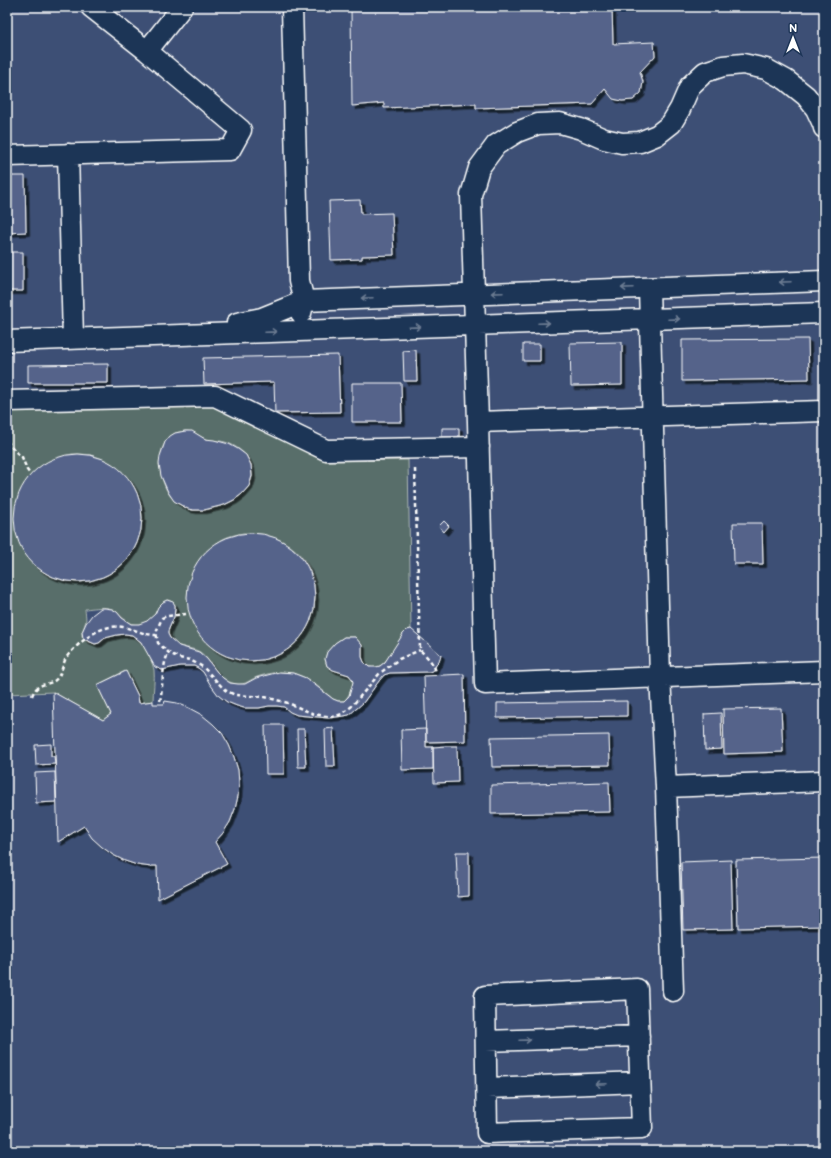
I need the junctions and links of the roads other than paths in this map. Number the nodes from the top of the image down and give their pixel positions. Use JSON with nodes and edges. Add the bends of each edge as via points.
{"nodes":[{"id":1,"x":91,"y":7,"type":"edge"},
{"id":2,"x":182,"y":7,"type":"edge"},
{"id":3,"x":292,"y":7,"type":"edge"},
{"id":4,"x":147,"y":51,"type":"junction"},
{"id":5,"x":824,"y":128,"type":"edge"},
{"id":6,"x":68,"y":154,"type":"junction"},
{"id":7,"x":7,"y":156,"type":"edge"},
{"id":8,"x":824,"y":281,"type":"edge"},
{"id":9,"x":649,"y":288,"type":"junction"},
{"id":10,"x":475,"y":294,"type":"junction"},
{"id":11,"x":304,"y":300,"type":"junction"},
{"id":12,"x":824,"y":313,"type":"edge"},
{"id":13,"x":650,"y":320,"type":"junction"},
{"id":14,"x":476,"y":325,"type":"junction"},
{"id":15,"x":305,"y":331,"type":"junction"},
{"id":16,"x":176,"y":335,"type":"junction"},
{"id":17,"x":74,"y":338,"type":"junction"},
{"id":18,"x":7,"y":341,"type":"edge"},
{"id":19,"x":7,"y":402,"type":"edge"},
{"id":20,"x":824,"y":411,"type":"edge"},
{"id":21,"x":652,"y":417,"type":"junction"},
{"id":22,"x":478,"y":422,"type":"junction"},
{"id":23,"x":479,"y":447,"type":"junction"},
{"id":24,"x":824,"y":671,"type":"edge"},
{"id":25,"x":660,"y":677,"type":"junction"},
{"id":26,"x":824,"y":781,"type":"edge"},
{"id":27,"x":666,"y":787,"type":"junction"},
{"id":28,"x":674,"y":991,"type":"dead end"},
{"id":29,"x":639,"y":1036,"type":"junction"},
{"id":30,"x":486,"y":1041,"type":"junction"},
{"id":31,"x":640,"y":1082,"type":"junction"},
{"id":32,"x":487,"y":1088,"type":"junction"}],
"edges":[{"from":1,"to":4,"type":"street"},
{"from":2,"to":4,"type":"street"},
{"from":3,"to":11,"type":"street","via":[[299,281]]},
{"from":4,"to":6,"type":"street","via":[[242,130],[230,150]]},
{"from":5,"to":10,"type":"street","via":[[816,109],[806,96],[786,80],[766,69],[743,64],[723,66],[705,72],[690,86],[671,124],[658,135],[640,142],[622,143],[604,139],[560,123],[538,124],[517,132],[496,145],[480,168],[471,195]]},
{"from":6,"to":7,"type":"street"},
{"from":6,"to":17,"type":"street"},
{"from":8,"to":9,"type":"street","one_way":true},
{"from":9,"to":10,"type":"street","one_way":true},
{"from":9,"to":13,"type":"street"},
{"from":10,"to":11,"type":"street","one_way":true},
{"from":10,"to":14,"type":"street"},
{"from":11,"to":15,"type":"street","via":[[300,314]]},
{"from":11,"to":16,"type":"street","via":[[262,318]]},
{"from":13,"to":12,"type":"street","one_way":true},
{"from":14,"to":13,"type":"street","one_way":true},
{"from":13,"to":21,"type":"street"},
{"from":15,"to":14,"type":"street","one_way":true},
{"from":14,"to":22,"type":"street"},
{"from":16,"to":15,"type":"street","one_way":true},
{"from":16,"to":17,"type":"street"},
{"from":17,"to":18,"type":"street"},
{"from":19,"to":23,"type":"street","via":[[215,396],[326,450]]},
{"from":20,"to":21,"type":"street"},
{"from":21,"to":22,"type":"street"},
{"from":21,"to":25,"type":"street"},
{"from":22,"to":23,"type":"street"},
{"from":23,"to":25,"type":"street","via":[[485,684]]},
{"from":24,"to":25,"type":"street"},
{"from":25,"to":27,"type":"street"},
{"from":26,"to":27,"type":"street"},
{"from":27,"to":28,"type":"street"},
{"from":30,"to":29,"type":"street","one_way":true},
{"from":29,"to":30,"type":"street","via":[[637,989],[485,996]]},
{"from":29,"to":31,"type":"street"},
{"from":30,"to":32,"type":"street"},
{"from":31,"to":32,"type":"street","one_way":true},
{"from":31,"to":32,"type":"street","via":[[642,1128],[487,1133]]}]}
